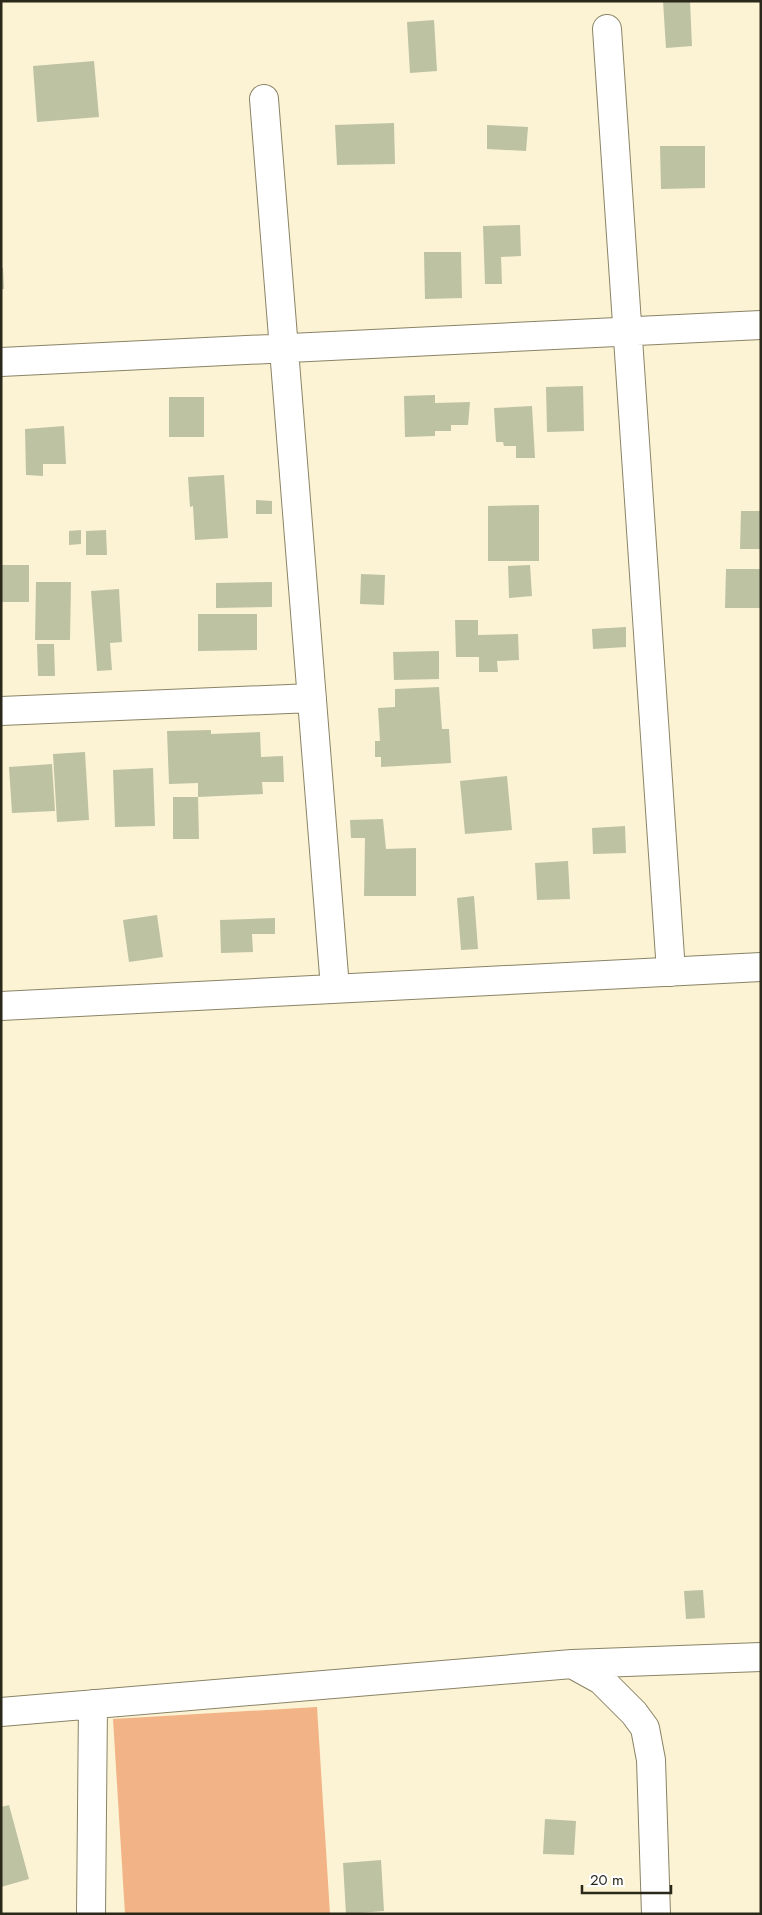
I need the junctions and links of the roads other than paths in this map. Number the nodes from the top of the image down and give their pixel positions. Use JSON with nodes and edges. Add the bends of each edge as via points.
{"nodes":[{"id":1,"x":607,"y":29,"type":"dead end"},
{"id":2,"x":264,"y":99,"type":"dead end"},
{"id":3,"x":761,"y":325,"type":"edge"},
{"id":4,"x":627,"y":331,"type":"junction"},
{"id":5,"x":284,"y":348,"type":"junction"},
{"id":6,"x":1,"y":362,"type":"edge"},
{"id":7,"x":312,"y":698,"type":"junction"},
{"id":8,"x":1,"y":711,"type":"edge"},
{"id":9,"x":761,"y":967,"type":"edge"},
{"id":10,"x":671,"y":972,"type":"junction"},
{"id":11,"x":335,"y":988,"type":"junction"},
{"id":12,"x":1,"y":1006,"type":"edge"},
{"id":13,"x":761,"y":1657,"type":"edge"},
{"id":14,"x":572,"y":1664,"type":"junction"},
{"id":15,"x":93,"y":1704,"type":"junction"},
{"id":16,"x":1,"y":1712,"type":"edge"},
{"id":17,"x":92,"y":1914,"type":"edge"},
{"id":18,"x":656,"y":1914,"type":"edge"}],
"edges":[{"from":1,"to":4,"type":"street"},
{"from":2,"to":5,"type":"street"},
{"from":3,"to":4,"type":"street"},
{"from":4,"to":5,"type":"street"},
{"from":4,"to":10,"type":"street"},
{"from":5,"to":6,"type":"street"},
{"from":5,"to":7,"type":"street"},
{"from":7,"to":8,"type":"street"},
{"from":7,"to":11,"type":"street"},
{"from":9,"to":10,"type":"street"},
{"from":10,"to":11,"type":"street"},
{"from":11,"to":12,"type":"street"},
{"from":13,"to":14,"type":"street"},
{"from":14,"to":15,"type":"street"},
{"from":14,"to":18,"type":"street","via":[[601,1680],[645,1728],[652,1767]]},
{"from":15,"to":16,"type":"street"},
{"from":15,"to":17,"type":"street"}]}
